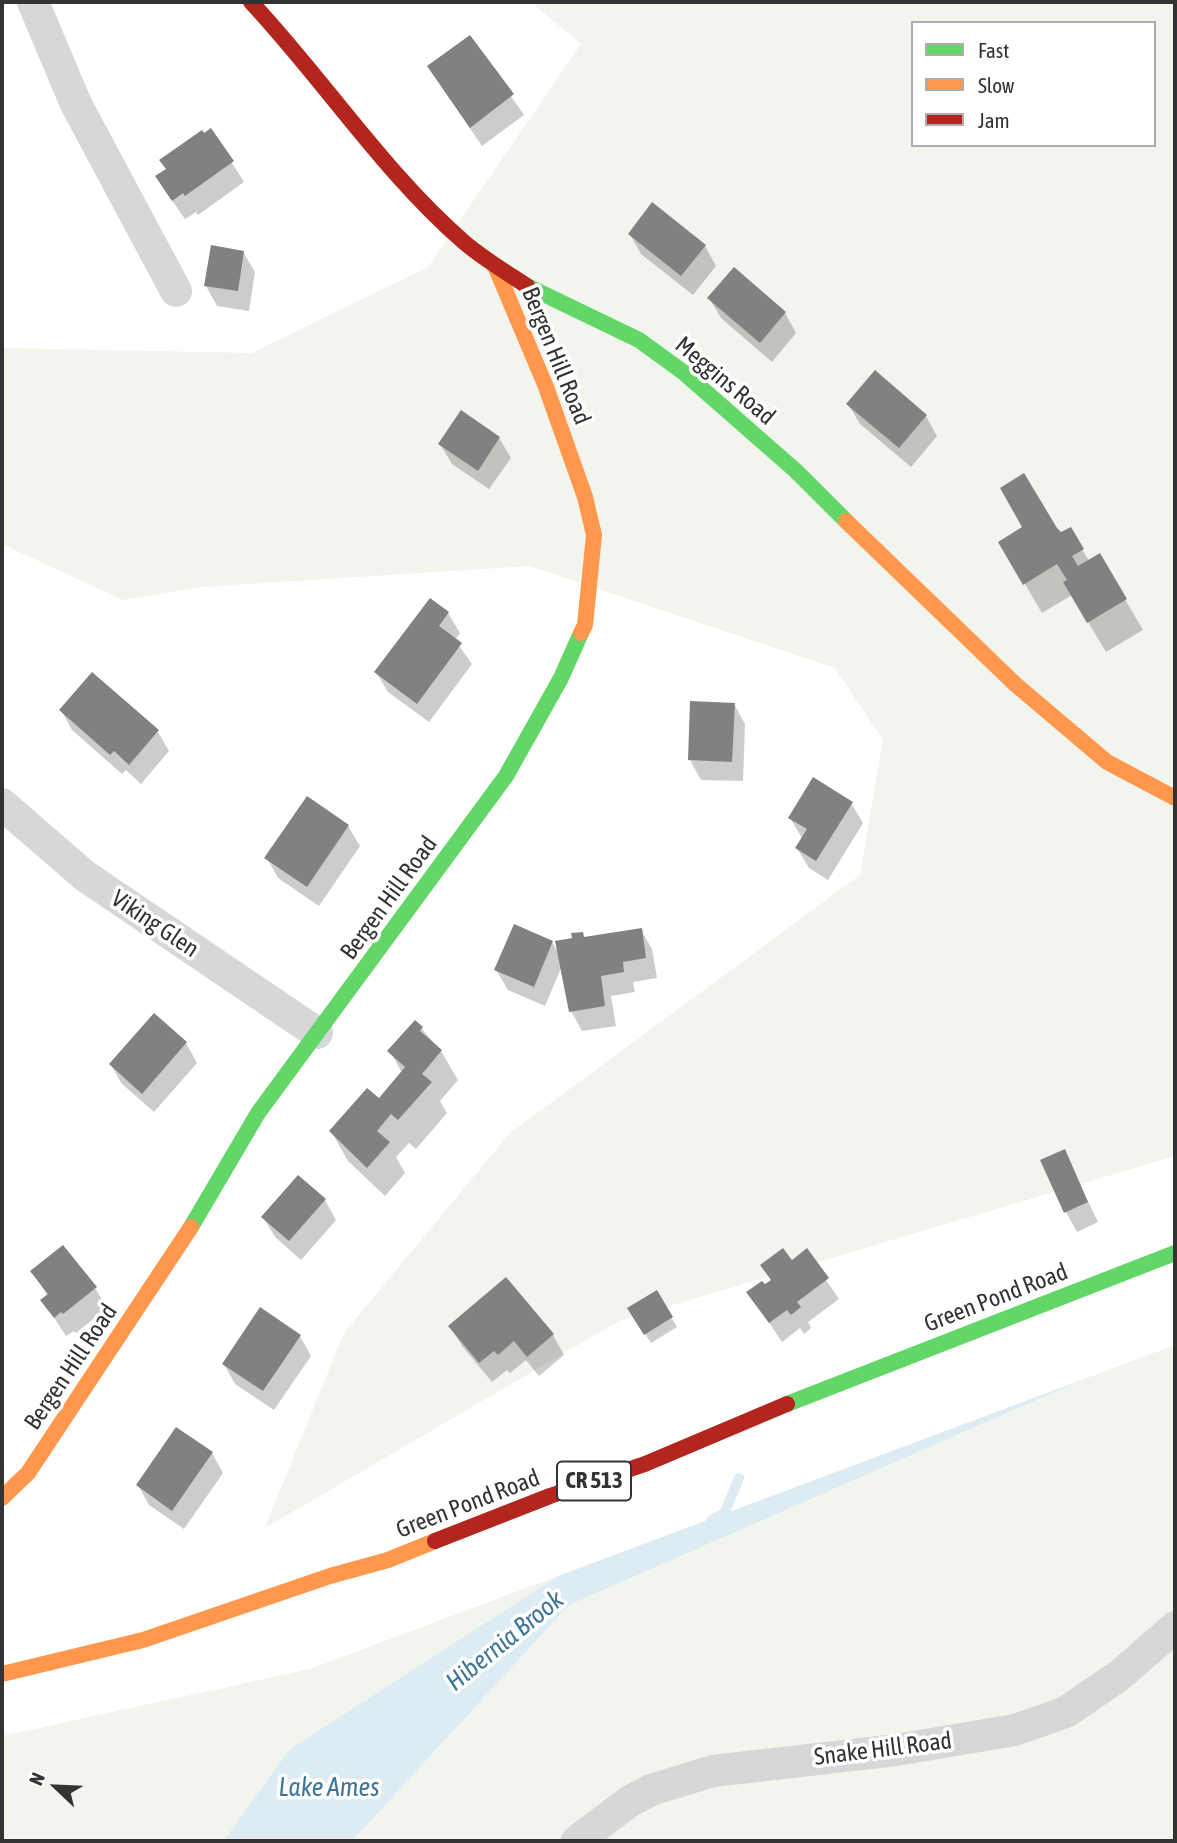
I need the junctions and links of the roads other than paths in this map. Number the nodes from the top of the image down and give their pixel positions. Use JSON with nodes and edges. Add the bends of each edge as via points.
{"nodes":[{"id":1,"x":33,"y":2,"type":"edge"},
{"id":2,"x":251,"y":2,"type":"edge"},
{"id":3,"x":495,"y":266,"type":"junction"},
{"id":4,"x":176,"y":291,"type":"dead end"},
{"id":5,"x":1175,"y":798,"type":"edge"},
{"id":6,"x":2,"y":804,"type":"edge"},
{"id":7,"x":317,"y":1033,"type":"junction"},
{"id":8,"x":1175,"y":1253,"type":"edge"},
{"id":9,"x":2,"y":1498,"type":"edge"},
{"id":10,"x":1175,"y":1627,"type":"edge"},
{"id":11,"x":2,"y":1674,"type":"edge"},
{"id":12,"x":578,"y":1841,"type":"edge"}],
"edges":[{"from":1,"to":4,"type":"street","via":[[76,104]]},
{"from":2,"to":3,"type":"street","name":"Meggins Road","via":[[401,179],[466,244]]},
{"from":3,"to":5,"type":"street","name":"Meggins Road","via":[[639,340],[684,372],[796,471],[1015,684],[1107,762]]},
{"from":3,"to":7,"type":"street","name":"Bergen Hill Road","via":[[546,387],[585,497],[594,535],[586,625],[506,776]]},
{"from":6,"to":7,"type":"street","name":"Viking Glen","via":[[85,876]]},
{"from":7,"to":9,"type":"street","name":"Bergen Hill Road","via":[[258,1113],[195,1221],[28,1473]]},
{"from":8,"to":11,"type":"street","name":"Green Pond Road","number":"CR 513","via":[[645,1464],[388,1560],[143,1640]]},
{"from":10,"to":12,"type":"street","name":"Snake Hill Road","via":[[1120,1675],[1066,1712],[1002,1732],[896,1750],[713,1771],[651,1790]]}]}
